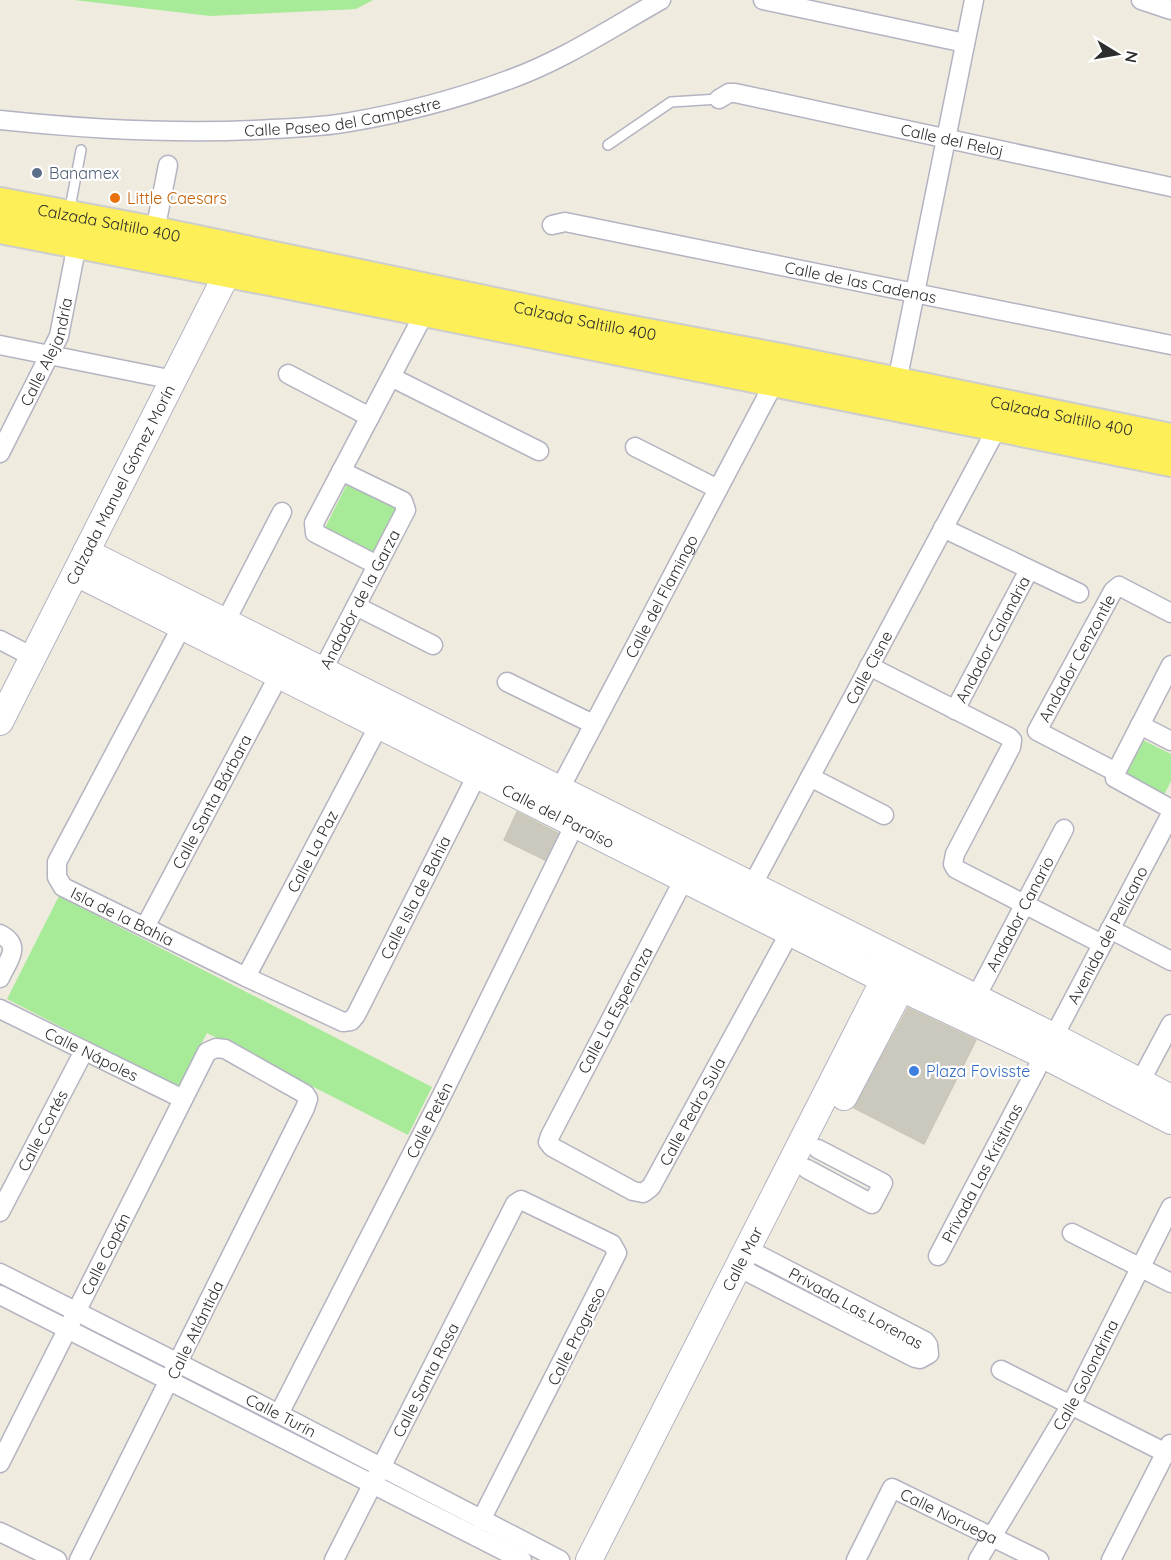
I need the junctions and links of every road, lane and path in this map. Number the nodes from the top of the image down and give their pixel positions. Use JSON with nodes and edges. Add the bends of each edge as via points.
{"nodes":[{"id":1,"x":661,"y":0,"type":"edge"},
{"id":2,"x":763,"y":0,"type":"edge"},
{"id":3,"x":974,"y":0,"type":"edge"},
{"id":4,"x":1141,"y":0,"type":"edge"},
{"id":5,"x":1171,"y":10,"type":"edge"},
{"id":6,"x":965,"y":44,"type":"junction"},
{"id":7,"x":727,"y":96,"type":"joint"},
{"id":8,"x":0,"y":120,"type":"edge"},
{"id":9,"x":946,"y":138,"type":"junction"},
{"id":10,"x":608,"y":146,"type":"dead end"},
{"id":11,"x":81,"y":150,"type":"dead end"},
{"id":12,"x":168,"y":165,"type":"dead end"},
{"id":13,"x":1171,"y":187,"type":"edge"},
{"id":14,"x":0,"y":202,"type":"edge"},
{"id":15,"x":69,"y":215,"type":"junction"},
{"id":16,"x":552,"y":225,"type":"dead end"},
{"id":17,"x":0,"y":229,"type":"edge"},
{"id":18,"x":155,"y":231,"type":"junction"},
{"id":19,"x":77,"y":244,"type":"junction"},
{"id":20,"x":234,"y":261,"type":"junction"},
{"id":21,"x":915,"y":293,"type":"junction"},
{"id":22,"x":425,"y":312,"type":"junction"},
{"id":23,"x":0,"y":345,"type":"edge"},
{"id":24,"x":1171,"y":345,"type":"edge"},
{"id":25,"x":50,"y":356,"type":"junction"},
{"id":26,"x":288,"y":374,"type":"dead end"},
{"id":27,"x":391,"y":377,"type":"junction"},
{"id":28,"x":174,"y":381,"type":"junction"},
{"id":29,"x":897,"y":382,"type":"junction"},
{"id":30,"x":774,"y":383,"type":"junction"},
{"id":31,"x":370,"y":417,"type":"junction"},
{"id":32,"x":997,"y":428,"type":"junction"},
{"id":33,"x":1171,"y":438,"type":"edge"},
{"id":34,"x":635,"y":447,"type":"dead end"},
{"id":35,"x":539,"y":451,"type":"dead end"},
{"id":36,"x":0,"y":453,"type":"edge"},
{"id":37,"x":1171,"y":462,"type":"edge"},
{"id":38,"x":341,"y":471,"type":"junction"},
{"id":39,"x":718,"y":489,"type":"junction"},
{"id":40,"x":282,"y":512,"type":"dead end"},
{"id":41,"x":943,"y":528,"type":"junction"},
{"id":42,"x":81,"y":563,"type":"junction"},
{"id":43,"x":378,"y":565,"type":"junction"},
{"id":44,"x":1029,"y":570,"type":"junction"},
{"id":45,"x":1079,"y":593,"type":"dead end"},
{"id":46,"x":356,"y":606,"type":"junction"},
{"id":47,"x":1171,"y":613,"type":"edge"},
{"id":48,"x":182,"y":626,"type":"junction"},
{"id":49,"x":220,"y":632,"type":"junction"},
{"id":50,"x":0,"y":640,"type":"edge"},
{"id":51,"x":433,"y":645,"type":"dead end"},
{"id":52,"x":33,"y":657,"type":"junction"},
{"id":53,"x":1171,"y":664,"type":"edge"},
{"id":54,"x":869,"y":666,"type":"junction"},
{"id":55,"x":279,"y":675,"type":"junction"},
{"id":56,"x":317,"y":681,"type":"junction"},
{"id":57,"x":507,"y":682,"type":"dead end"},
{"id":58,"x":955,"y":710,"type":"junction"},
{"id":59,"x":0,"y":722,"type":"edge"},
{"id":60,"x":593,"y":724,"type":"junction"},
{"id":61,"x":379,"y":725,"type":"junction"},
{"id":62,"x":1140,"y":725,"type":"junction"},
{"id":63,"x":1171,"y":741,"type":"edge"},
{"id":64,"x":477,"y":775,"type":"junction"},
{"id":65,"x":1116,"y":775,"type":"junction"},
{"id":66,"x":810,"y":777,"type":"junction"},
{"id":67,"x":554,"y":800,"type":"junction"},
{"id":68,"x":1171,"y":809,"type":"edge"},
{"id":69,"x":1171,"y":814,"type":"edge"},
{"id":70,"x":884,"y":815,"type":"dead end"},
{"id":71,"x":575,"y":824,"type":"junction"},
{"id":72,"x":1064,"y":829,"type":"dead end"},
{"id":73,"x":684,"y":879,"type":"junction"},
{"id":74,"x":746,"y":896,"type":"junction"},
{"id":75,"x":1025,"y":905,"type":"junction"},
{"id":76,"x":145,"y":927,"type":"junction"},
{"id":77,"x":790,"y":932,"type":"junction"},
{"id":78,"x":1106,"y":937,"type":"junction"},
{"id":79,"x":6,"y":939,"type":"edge"},
{"id":80,"x":1171,"y":961,"type":"edge"},
{"id":81,"x":898,"y":973,"type":"junction"},
{"id":82,"x":246,"y":977,"type":"junction"},
{"id":83,"x":0,"y":978,"type":"edge"},
{"id":84,"x":976,"y":998,"type":"junction"},
{"id":85,"x":0,"y":1009,"type":"edge"},
{"id":86,"x":351,"y":1021,"type":"joint"},
{"id":87,"x":1171,"y":1023,"type":"edge"},
{"id":88,"x":1048,"y":1046,"type":"junction"},
{"id":89,"x":84,"y":1051,"type":"junction"},
{"id":90,"x":1140,"y":1082,"type":"junction"},
{"id":91,"x":1171,"y":1098,"type":"edge"},
{"id":92,"x":183,"y":1099,"type":"junction"},
{"id":93,"x":308,"y":1099,"type":"joint"},
{"id":94,"x":1171,"y":1121,"type":"edge"},
{"id":95,"x":549,"y":1142,"type":"joint"},
{"id":96,"x":518,"y":1201,"type":"joint"},
{"id":97,"x":1171,"y":1207,"type":"edge"},
{"id":98,"x":0,"y":1212,"type":"edge"},
{"id":99,"x":1072,"y":1233,"type":"dead end"},
{"id":100,"x":938,"y":1256,"type":"dead end"},
{"id":101,"x":750,"y":1262,"type":"junction"},
{"id":102,"x":1140,"y":1268,"type":"junction"},
{"id":103,"x":0,"y":1273,"type":"edge"},
{"id":104,"x":1171,"y":1284,"type":"edge"},
{"id":105,"x":0,"y":1295,"type":"edge"},
{"id":106,"x":78,"y":1312,"type":"junction"},
{"id":107,"x":69,"y":1329,"type":"junction"},
{"id":108,"x":179,"y":1363,"type":"junction"},
{"id":109,"x":1001,"y":1370,"type":"dead end"},
{"id":110,"x":170,"y":1381,"type":"junction"},
{"id":111,"x":1071,"y":1405,"type":"junction"},
{"id":112,"x":279,"y":1414,"type":"junction"},
{"id":113,"x":1168,"y":1448,"type":"edge"},
{"id":114,"x":0,"y":1463,"type":"edge"},
{"id":115,"x":377,"y":1475,"type":"junction"},
{"id":116,"x":481,"y":1520,"type":"junction"},
{"id":117,"x":0,"y":1532,"type":"edge"},
{"id":118,"x":991,"y":1537,"type":"junction"},
{"id":119,"x":57,"y":1560,"type":"edge"},
{"id":120,"x":79,"y":1560,"type":"edge"},
{"id":121,"x":334,"y":1560,"type":"edge"},
{"id":122,"x":522,"y":1560,"type":"edge"},
{"id":123,"x":560,"y":1560,"type":"edge"},
{"id":124,"x":589,"y":1560,"type":"edge"},
{"id":125,"x":608,"y":1560,"type":"edge"},
{"id":126,"x":855,"y":1560,"type":"edge"},
{"id":127,"x":978,"y":1560,"type":"edge"},
{"id":128,"x":1039,"y":1560,"type":"edge"},
{"id":129,"x":1111,"y":1560,"type":"edge"}],
"edges":[{"from":1,"to":8,"type":"street","name":"Calle Paseo del Campestre","via":[[549,63],[509,80],[433,104],[349,122],[306,128],[204,132]]},
{"from":2,"to":6,"type":"street"},
{"from":3,"to":6,"type":"street"},
{"from":4,"to":5,"type":"street"},
{"from":6,"to":9,"type":"street"},
{"from":7,"to":9,"type":"street","name":"Calle del Reloj"},
{"from":7,"to":10,"type":"lane","via":[[671,102]]},
{"from":9,"to":13,"type":"street","name":"Calle del Reloj"},
{"from":9,"to":21,"type":"street"},
{"from":11,"to":15,"type":"lane"},
{"from":12,"to":18,"type":"street"},
{"from":14,"to":15,"type":"main road","name":"Calzada Saltillo 400"},
{"from":15,"to":18,"type":"main road","name":"Calzada Saltillo 400"},
{"from":16,"to":21,"type":"street","name":"Calle de las Cadenas","via":[[565,222]]},
{"from":17,"to":19,"type":"main road","name":"Calzada Saltillo 400"},
{"from":18,"to":20,"type":"main road","name":"Calzada Saltillo 400"},
{"from":19,"to":20,"type":"main road","name":"Calzada Saltillo 400"},
{"from":19,"to":25,"type":"street","name":"Calle Alejandría","via":[[59,336]]},
{"from":20,"to":22,"type":"main road","name":"Calzada Saltillo 400"},
{"from":20,"to":28,"type":"street","name":"Calzada Manuel Gómez Morín"},
{"from":20,"to":29,"type":"main road","name":"Calzada Saltillo 400","via":[[604,325]]},
{"from":21,"to":24,"type":"street","name":"Calle de las Cadenas"},
{"from":21,"to":29,"type":"street"},
{"from":22,"to":27,"type":"street"},
{"from":22,"to":30,"type":"main road","name":"Calzada Saltillo 400"},
{"from":23,"to":25,"type":"street"},
{"from":25,"to":28,"type":"street"},
{"from":25,"to":36,"type":"street","name":"Calle Alejandría"},
{"from":26,"to":31,"type":"street"},
{"from":27,"to":31,"type":"street"},
{"from":27,"to":35,"type":"street"},
{"from":28,"to":42,"type":"street","name":"Calzada Manuel Gómez Morín"},
{"from":29,"to":33,"type":"main road","name":"Calzada Saltillo 400"},
{"from":30,"to":32,"type":"main road","name":"Calzada Saltillo 400"},
{"from":30,"to":39,"type":"street","name":"Calle del Flamingo"},
{"from":31,"to":38,"type":"street"},
{"from":32,"to":37,"type":"main road","name":"Calzada Saltillo 400"},
{"from":32,"to":41,"type":"street","name":"Calle Cisne"},
{"from":34,"to":39,"type":"street"},
{"from":38,"to":43,"type":"street","via":[[314,523],[315,533]]},
{"from":38,"to":43,"type":"street","name":"Andador de la Garza","via":[[406,506]]},
{"from":39,"to":60,"type":"street","name":"Calle del Flamingo"},
{"from":40,"to":49,"type":"street"},
{"from":41,"to":44,"type":"street"},
{"from":41,"to":54,"type":"street","name":"Calle Cisne"},
{"from":42,"to":48,"type":"street","name":"Calle del Paraíso"},
{"from":42,"to":49,"type":"street","name":"Calle del Paraíso"},
{"from":42,"to":52,"type":"street","name":"Calzada Manuel Gómez Morín"},
{"from":43,"to":46,"type":"street","name":"Andador de la Garza"},
{"from":44,"to":45,"type":"street"},
{"from":44,"to":58,"type":"street","name":"Andador Calandria"},
{"from":46,"to":51,"type":"street"},
{"from":46,"to":56,"type":"street","name":"Andador de la Garza"},
{"from":47,"to":65,"type":"street","name":"Andador Cenzontle","via":[[1119,586],[1113,591],[1037,731]]},
{"from":48,"to":49,"type":"street","name":"Calle del Paraíso"},
{"from":48,"to":76,"type":"street","name":"Isla de la Bahía","via":[[57,862],[57,877],[63,887]]},
{"from":49,"to":55,"type":"street","name":"Calle del Paraíso"},
{"from":49,"to":56,"type":"street","name":"Calle del Paraíso"},
{"from":50,"to":52,"type":"street"},
{"from":52,"to":59,"type":"street","name":"Calzada Manuel Gómez Morín"},
{"from":53,"to":62,"type":"street"},
{"from":54,"to":58,"type":"street"},
{"from":54,"to":66,"type":"street","name":"Calle Cisne"},
{"from":55,"to":56,"type":"street","name":"Calle del Paraíso"},
{"from":55,"to":76,"type":"street","name":"Calle Santa Bárbara"},
{"from":56,"to":61,"type":"street","name":"Calle del Paraíso"},
{"from":56,"to":67,"type":"street","name":"Calle del Paraíso"},
{"from":57,"to":60,"type":"street"},
{"from":58,"to":75,"type":"street","via":[[1012,741],[953,864]]},
{"from":60,"to":67,"type":"street","name":"Calle del Flamingo"},
{"from":61,"to":64,"type":"street","name":"Calle del Paraíso"},
{"from":61,"to":82,"type":"street","name":"Calle La Paz"},
{"from":62,"to":63,"type":"street"},
{"from":62,"to":65,"type":"street"},
{"from":64,"to":67,"type":"street","name":"Calle del Paraíso"},
{"from":64,"to":86,"type":"street","name":"Calle Isla de Bahía"},
{"from":65,"to":68,"type":"street"},
{"from":66,"to":70,"type":"street"},
{"from":66,"to":74,"type":"street","name":"Calle Cisne"},
{"from":67,"to":71,"type":"street","name":"Calle del Paraíso"},
{"from":67,"to":74,"type":"street","name":"Calle del Paraíso"},
{"from":69,"to":78,"type":"street","name":"Avenida del Pelícano"},
{"from":71,"to":73,"type":"street","name":"Calle del Paraíso"},
{"from":71,"to":112,"type":"street","name":"Calle Petén"},
{"from":72,"to":75,"type":"street","name":"Andador Canario"},
{"from":73,"to":74,"type":"street","name":"Calle del Paraíso"},
{"from":73,"to":95,"type":"street","name":"Calle La Esperanza"},
{"from":74,"to":77,"type":"street","name":"Calle del Paraíso"},
{"from":74,"to":81,"type":"street","name":"Calle del Paraíso"},
{"from":75,"to":78,"type":"street"},
{"from":75,"to":84,"type":"street","name":"Andador Canario"},
{"from":76,"to":82,"type":"street","name":"Isla de la Bahía"},
{"from":77,"to":81,"type":"street","name":"Calle del Paraíso"},
{"from":77,"to":95,"type":"street","name":"Calle Pedro Sula","via":[[648,1191],[633,1191]]},
{"from":78,"to":80,"type":"street"},
{"from":78,"to":88,"type":"street","name":"Avenida del Pelícano"},
{"from":79,"to":83,"type":"street","via":[[13,951]]},
{"from":81,"to":84,"type":"street","name":"Calle del Paraíso"},
{"from":81,"to":88,"type":"street","name":"Calle del Paraíso"},
{"from":81,"to":101,"type":"street","name":"Calle Mar"},
{"from":81,"to":101,"type":"street","name":"Calle Mar","via":[[813,1159]]},
{"from":82,"to":86,"type":"street","name":"Isla de la Bahía","via":[[343,1022]]},
{"from":84,"to":88,"type":"street","name":"Calle del Paraíso"},
{"from":85,"to":89,"type":"street","name":"Calle Nápoles"},
{"from":87,"to":90,"type":"street"},
{"from":88,"to":90,"type":"street"},
{"from":88,"to":94,"type":"street"},
{"from":88,"to":100,"type":"street","name":"Privada Las Kristinas"},
{"from":89,"to":92,"type":"street","name":"Calle Nápoles"},
{"from":89,"to":98,"type":"street","name":"Calle Cortés"},
{"from":90,"to":91,"type":"street"},
{"from":92,"to":93,"type":"street","name":"Calle Copán","via":[[207,1052],[216,1048],[225,1049]]},
{"from":92,"to":106,"type":"street","name":"Calle Copán"},
{"from":93,"to":108,"type":"street","name":"Calle Atlántida"},
{"from":96,"to":115,"type":"street","name":"Calle Santa Rosa"},
{"from":96,"to":116,"type":"street","name":"Calle Progreso","via":[[612,1244],[617,1253]]},
{"from":97,"to":102,"type":"street","name":"Calle Golondrina"},
{"from":99,"to":102,"type":"street"},
{"from":101,"to":101,"type":"street","name":"Privada Las Lorenas","via":[[915,1358],[929,1354],[925,1341]]},
{"from":101,"to":124,"type":"street","name":"Calle Mar"},
{"from":101,"to":125,"type":"street","name":"Calle Mar"},
{"from":102,"to":104,"type":"street"},
{"from":102,"to":111,"type":"street","name":"Calle Golondrina"},
{"from":103,"to":106,"type":"street","name":"Calle Turín"},
{"from":105,"to":107,"type":"street","name":"Calle Turín"},
{"from":106,"to":107,"type":"street","name":"Calle Copán"},
{"from":106,"to":108,"type":"street","name":"Calle Turín"},
{"from":107,"to":110,"type":"street","name":"Calle Turín"},
{"from":107,"to":114,"type":"street","name":"Calle Copán"},
{"from":108,"to":110,"type":"street","name":"Calle Atlántida"},
{"from":108,"to":112,"type":"street","name":"Calle Turín"},
{"from":109,"to":111,"type":"street"},
{"from":110,"to":115,"type":"street","name":"Calle Turín"},
{"from":110,"to":120,"type":"street","name":"Calle Atlántida"},
{"from":111,"to":113,"type":"street"},
{"from":111,"to":118,"type":"street","name":"Calle Golondrina"},
{"from":112,"to":115,"type":"street","name":"Calle Turín"},
{"from":113,"to":129,"type":"street"},
{"from":115,"to":116,"type":"street","name":"Calle Turín"},
{"from":115,"to":121,"type":"street","name":"Calle Santa Rosa"},
{"from":115,"to":122,"type":"street","name":"Calle Turín"},
{"from":116,"to":123,"type":"street","name":"Calle Turín"},
{"from":117,"to":119,"type":"street"},
{"from":118,"to":126,"type":"street","name":"Calle Noruega","via":[[892,1488]]},
{"from":118,"to":127,"type":"street","name":"Calle Golondrina"},
{"from":118,"to":128,"type":"street","name":"Calle Noruega"}]}
